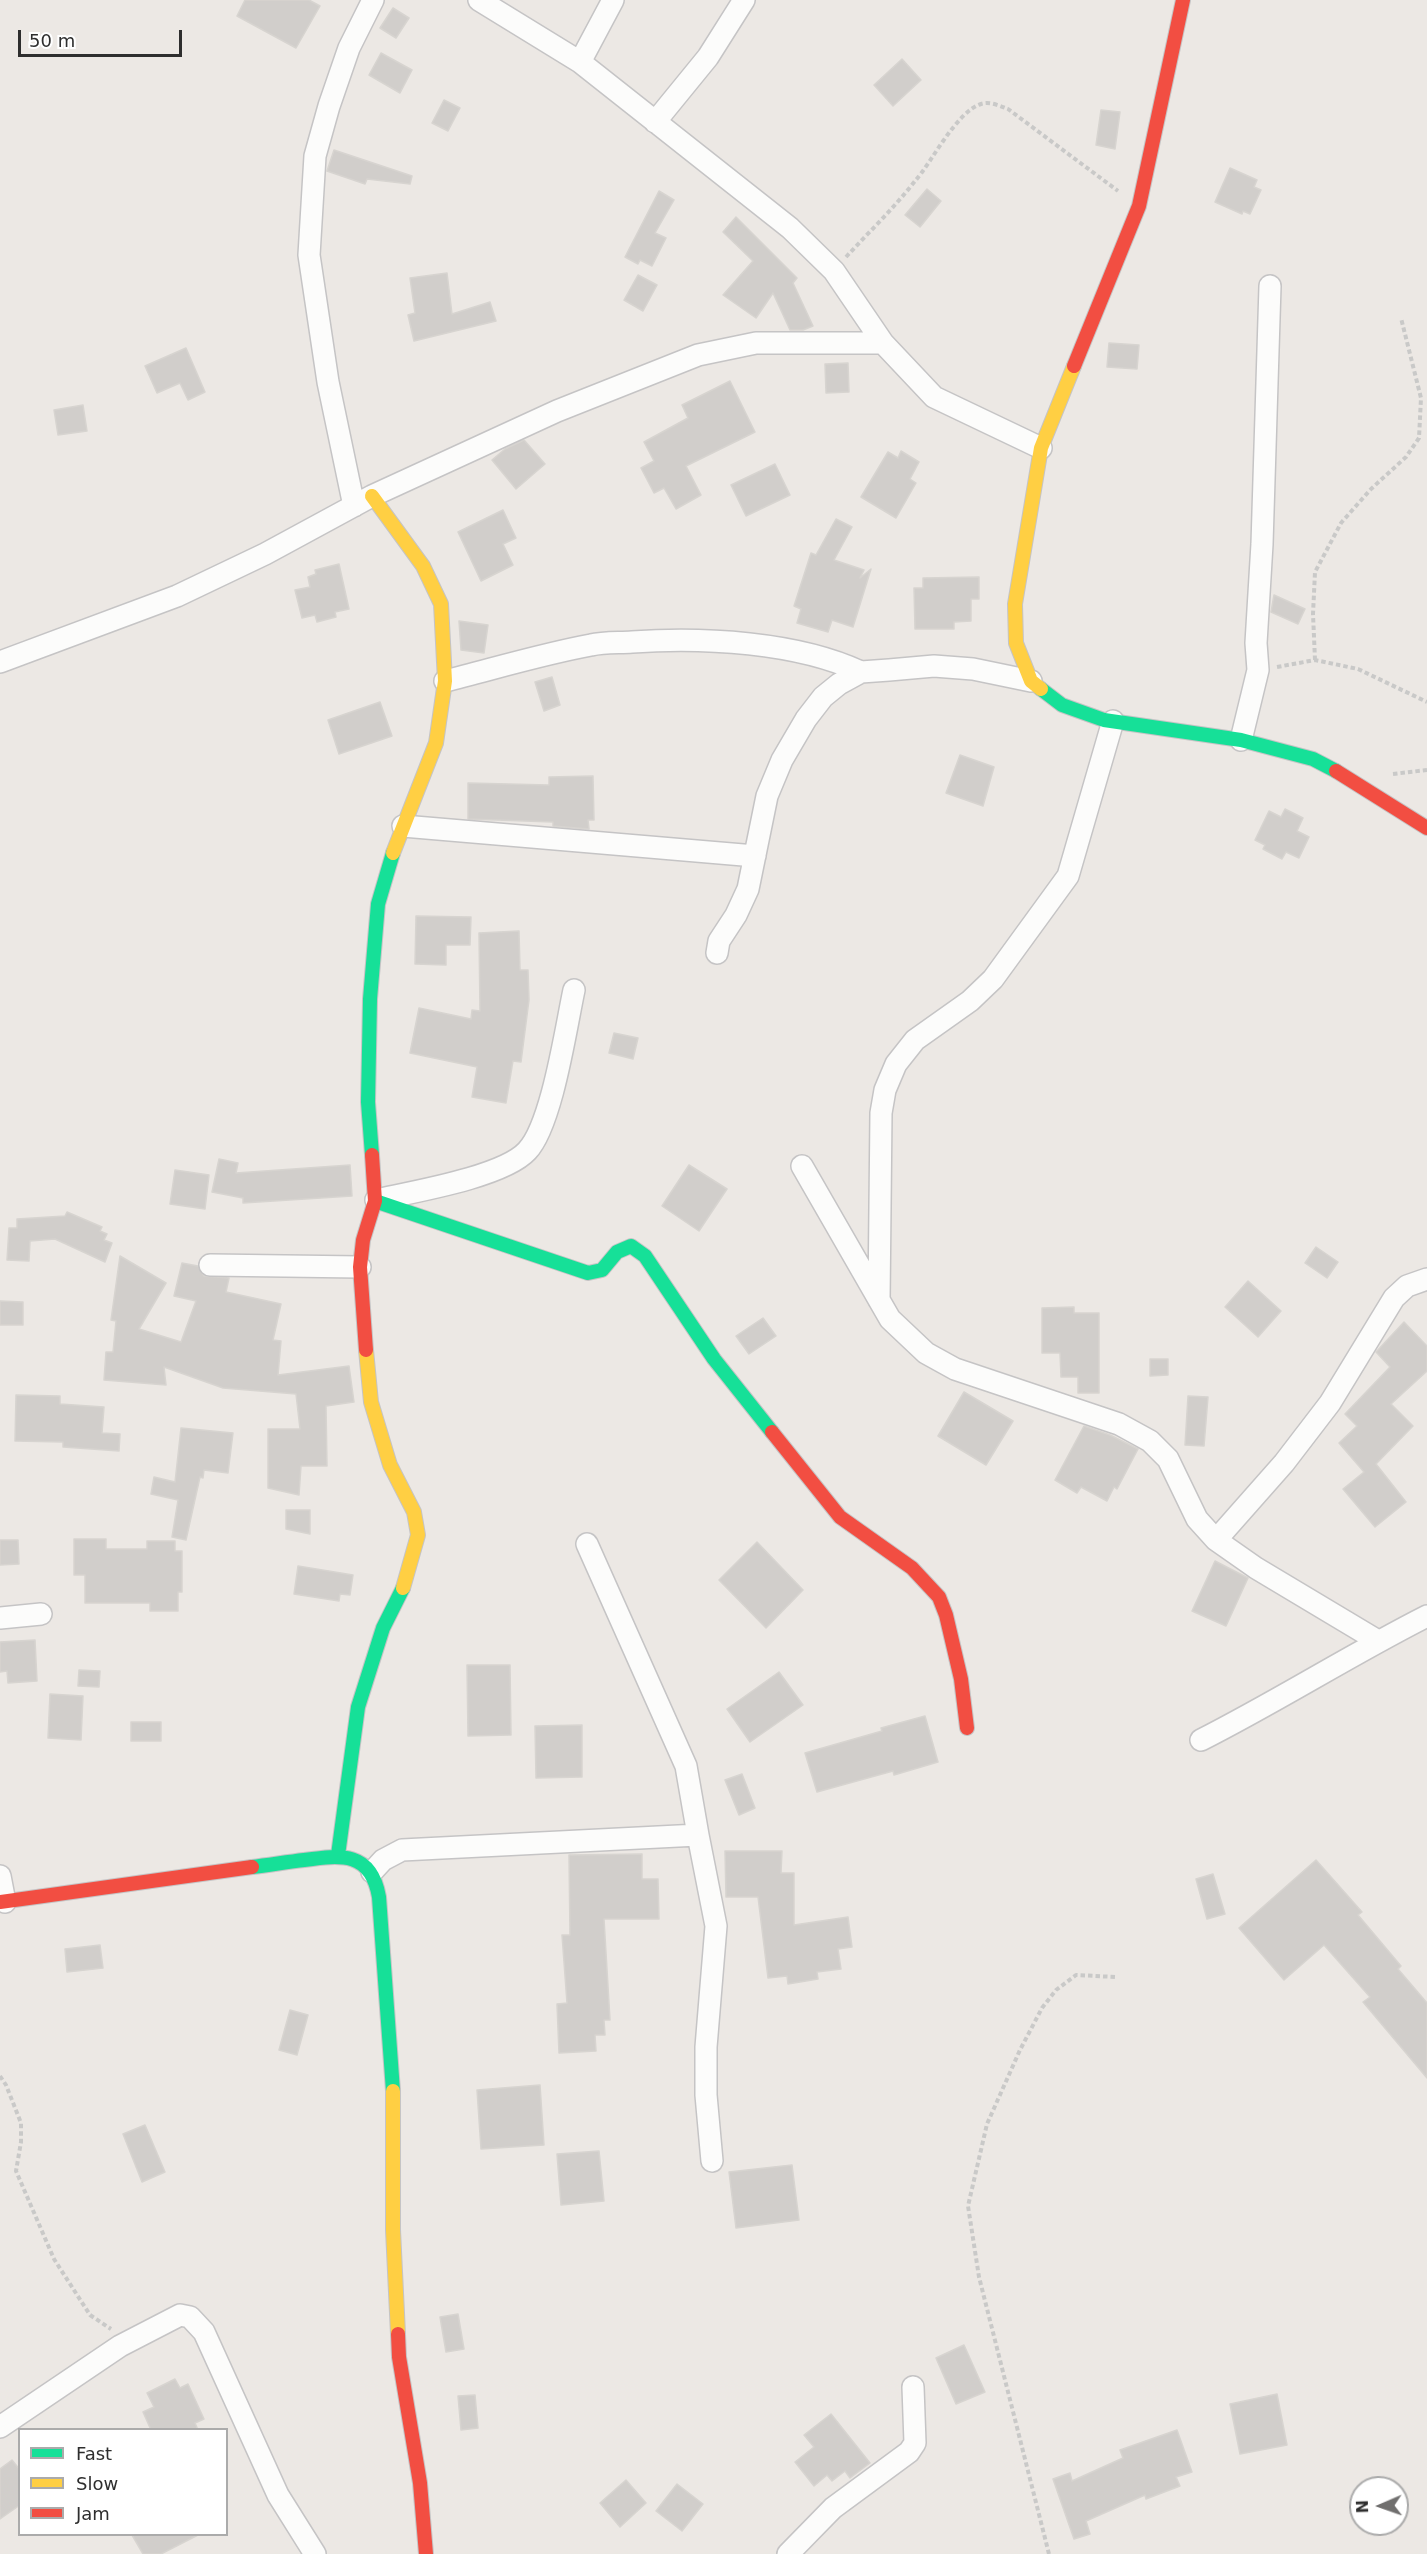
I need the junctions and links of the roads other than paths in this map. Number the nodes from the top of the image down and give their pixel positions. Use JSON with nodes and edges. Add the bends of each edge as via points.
{"nodes":[{"id":1,"x":373,"y":0,"type":"edge"},
{"id":2,"x":479,"y":0,"type":"edge"},
{"id":3,"x":613,"y":0,"type":"edge"},
{"id":4,"x":744,"y":0,"type":"edge"},
{"id":5,"x":1183,"y":0,"type":"edge"},
{"id":6,"x":580,"y":62,"type":"junction"},
{"id":7,"x":655,"y":122,"type":"junction"},
{"id":8,"x":1270,"y":286,"type":"dead end"},
{"id":9,"x":883,"y":343,"type":"junction"},
{"id":10,"x":1041,"y":448,"type":"junction"},
{"id":11,"x":363,"y":501,"type":"junction"},
{"id":12,"x":0,"y":662,"type":"edge"},
{"id":13,"x":861,"y":672,"type":"junction"},
{"id":14,"x":445,"y":681,"type":"junction"},
{"id":15,"x":1031,"y":681,"type":"junction"},
{"id":16,"x":1113,"y":721,"type":"junction"},
{"id":17,"x":1241,"y":740,"type":"junction"},
{"id":18,"x":403,"y":825,"type":"junction"},
{"id":19,"x":1427,"y":828,"type":"edge"},
{"id":20,"x":755,"y":856,"type":"junction"},
{"id":21,"x":717,"y":953,"type":"dead end"},
{"id":22,"x":574,"y":990,"type":"dead end"},
{"id":23,"x":802,"y":1166,"type":"dead end"},
{"id":24,"x":375,"y":1201,"type":"junction"},
{"id":25,"x":210,"y":1265,"type":"dead end"},
{"id":26,"x":360,"y":1267,"type":"junction"},
{"id":27,"x":1427,"y":1279,"type":"edge"},
{"id":28,"x":879,"y":1300,"type":"junction"},
{"id":29,"x":1216,"y":1540,"type":"junction"},
{"id":30,"x":587,"y":1544,"type":"dead end"},
{"id":31,"x":41,"y":1614,"type":"dead end"},
{"id":32,"x":1427,"y":1616,"type":"edge"},
{"id":33,"x":0,"y":1618,"type":"edge"},
{"id":34,"x":1378,"y":1641,"type":"junction"},
{"id":35,"x":967,"y":1728,"type":"dead end"},
{"id":36,"x":1201,"y":1740,"type":"dead end"},
{"id":37,"x":698,"y":1835,"type":"junction"},
{"id":38,"x":338,"y":1855,"type":"junction"},
{"id":39,"x":372,"y":1872,"type":"junction"},
{"id":40,"x":0,"y":1876,"type":"edge"},
{"id":41,"x":2,"y":1902,"type":"edge"},
{"id":42,"x":712,"y":2161,"type":"dead end"},
{"id":43,"x":913,"y":2386,"type":"dead end"},
{"id":44,"x":0,"y":2427,"type":"edge"},
{"id":45,"x":315,"y":2554,"type":"edge"},
{"id":46,"x":426,"y":2554,"type":"edge"},
{"id":47,"x":788,"y":2554,"type":"edge"}],
"edges":[{"from":1,"to":11,"type":"street","via":[[349,48],[315,156],[309,255],[328,382]]},
{"from":2,"to":6,"type":"street"},
{"from":3,"to":6,"type":"street"},
{"from":4,"to":7,"type":"street","via":[[708,57]]},
{"from":5,"to":10,"type":"street","via":[[1139,206]]},
{"from":6,"to":7,"type":"street"},
{"from":7,"to":9,"type":"street","via":[[790,228],[834,271]]},
{"from":8,"to":17,"type":"street","via":[[1258,670]]},
{"from":9,"to":10,"type":"street","via":[[934,398]]},
{"from":9,"to":11,"type":"street","via":[[756,343],[698,355],[557,411]]},
{"from":10,"to":15,"type":"street","via":[[1015,604],[1016,643]]},
{"from":11,"to":12,"type":"street","via":[[177,596]]},
{"from":11,"to":14,"type":"street","via":[[423,566],[441,604]]},
{"from":13,"to":14,"type":"street","via":[[839,662],[781,649],[652,640],[593,644]]},
{"from":13,"to":15,"type":"street","via":[[934,666]]},
{"from":13,"to":20,"type":"street","via":[[823,697],[806,718],[767,796]]},
{"from":14,"to":18,"type":"street","via":[[436,743]]},
{"from":15,"to":16,"type":"street","via":[[1062,705]]},
{"from":16,"to":17,"type":"street"},
{"from":16,"to":28,"type":"street","via":[[1068,876],[993,979],[970,1001],[915,1040],[896,1064],[885,1090],[881,1113]]},
{"from":17,"to":19,"type":"street","via":[[1313,759]]},
{"from":18,"to":20,"type":"street"},
{"from":18,"to":24,"type":"street","via":[[378,904],[370,999],[368,1102]]},
{"from":20,"to":21,"type":"street","via":[[748,889],[719,941]]},
{"from":22,"to":24,"type":"street","via":[[546,1116],[529,1150],[483,1174]]},
{"from":23,"to":28,"type":"street"},
{"from":24,"to":26,"type":"street","via":[[363,1240]]},
{"from":24,"to":35,"type":"street","via":[[588,1272],[602,1270],[623,1248],[631,1246],[645,1256],[714,1359],[840,1517],[912,1568],[939,1597],[961,1679]]},
{"from":25,"to":26,"type":"street"},
{"from":26,"to":38,"type":"street","via":[[371,1402],[390,1465],[414,1512],[418,1535],[402,1593],[383,1628],[358,1707]]},
{"from":27,"to":29,"type":"street","via":[[1407,1286],[1394,1298],[1330,1403],[1284,1463]]},
{"from":28,"to":29,"type":"street","via":[[890,1319],[926,1353],[955,1369],[1119,1424],[1150,1441],[1168,1459],[1197,1519]]},
{"from":29,"to":34,"type":"street"},
{"from":30,"to":37,"type":"street","via":[[687,1766]]},
{"from":31,"to":33,"type":"street"},
{"from":32,"to":34,"type":"street"},
{"from":34,"to":36,"type":"street"},
{"from":37,"to":39,"type":"street","via":[[402,1850],[383,1860]]},
{"from":37,"to":42,"type":"street","via":[[716,1926],[706,2047]]},
{"from":38,"to":39,"type":"street","via":[[357,1860]]},
{"from":38,"to":41,"type":"street"},
{"from":39,"to":46,"type":"street","via":[[379,1897],[394,2107],[393,2230],[399,2357],[420,2482]]},
{"from":40,"to":41,"type":"street"},
{"from":43,"to":47,"type":"street","via":[[915,2444],[833,2508]]},
{"from":44,"to":45,"type":"street","via":[[134,2338],[180,2315],[190,2317],[204,2332],[278,2495]]}]}
